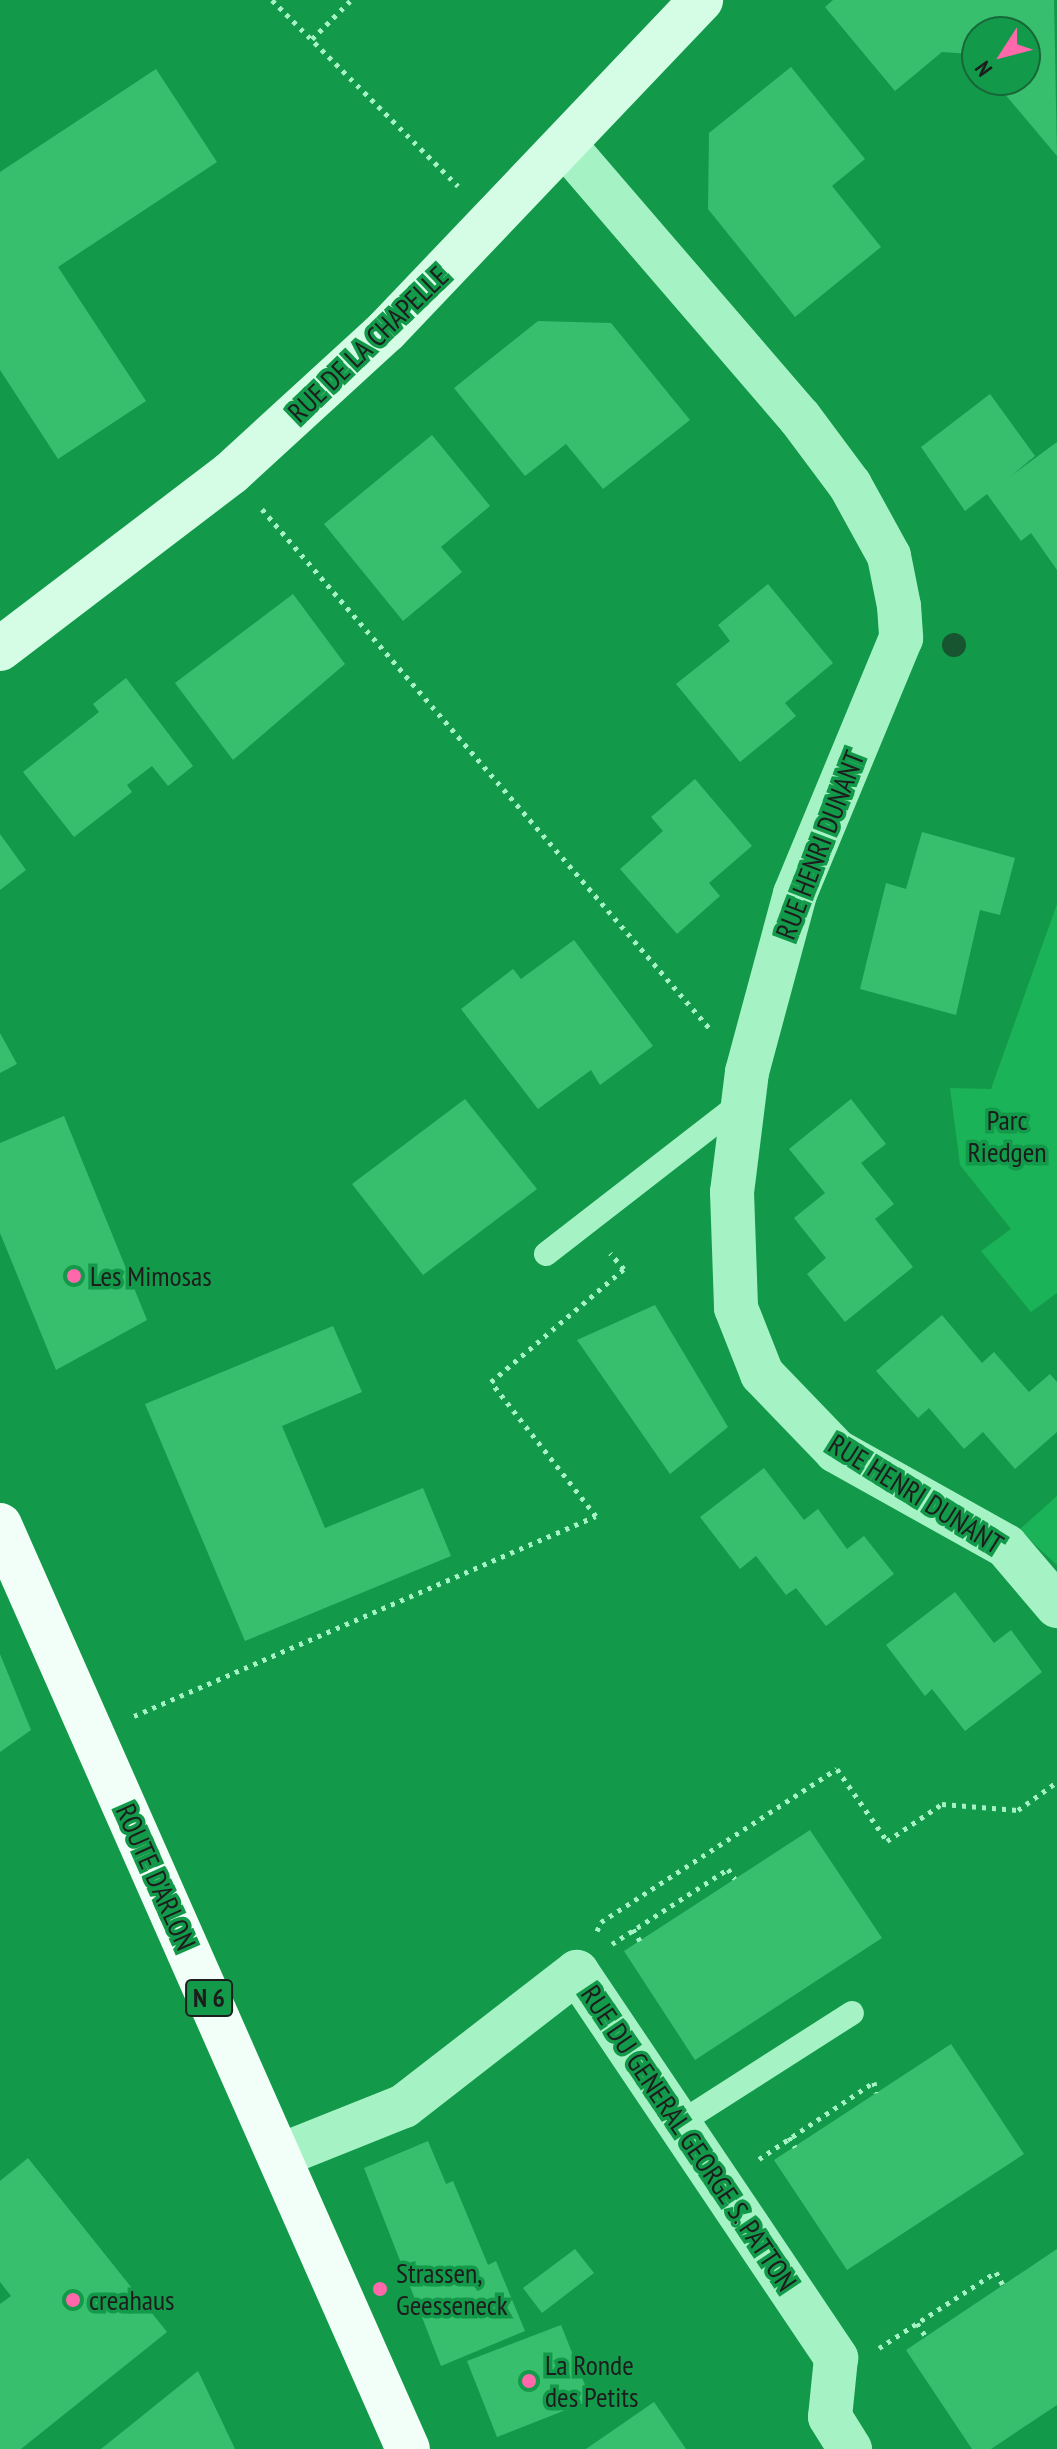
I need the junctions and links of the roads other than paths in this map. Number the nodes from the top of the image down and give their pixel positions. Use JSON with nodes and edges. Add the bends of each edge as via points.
{"nodes":[{"id":1,"x":701,"y":0,"type":"edge"},
{"id":2,"x":565,"y":145,"type":"junction"},
{"id":3,"x":0,"y":649,"type":"edge"},
{"id":4,"x":744,"y":1088,"type":"junction"},
{"id":5,"x":546,"y":1254,"type":"dead end"},
{"id":6,"x":0,"y":1525,"type":"edge"},
{"id":7,"x":1057,"y":1606,"type":"edge"},
{"id":8,"x":852,"y":2013,"type":"dead end"},
{"id":9,"x":680,"y":2123,"type":"junction"},
{"id":10,"x":279,"y":2156,"type":"junction"},
{"id":11,"x":408,"y":2449,"type":"edge"},
{"id":12,"x":850,"y":2449,"type":"edge"}],
"edges":[{"from":1,"to":2,"type":"main road","name":"RUE DE LA CHAPELLE"},
{"from":2,"to":3,"type":"main road","name":"RUE DE LA CHAPELLE","via":[[386,331],[231,473]]},
{"from":2,"to":4,"type":"street","name":"RUE HENRI DUNANT","via":[[800,418],[850,485],[889,556],[899,606],[901,638],[795,894]]},
{"from":4,"to":5,"type":"lane"},
{"from":4,"to":7,"type":"street","name":"RUE HENRI DUNANT","via":[[732,1192],[736,1308],[762,1374],[836,1451],[1006,1546]]},
{"from":6,"to":10,"type":"main road","name":"ROUTE D'ARLON","number":"N 6"},
{"from":8,"to":9,"type":"lane"},
{"from":9,"to":10,"type":"street","name":"RUE DU GENERAL GEORGE S. PATTON","via":[[577,1972],[404,2106]]},
{"from":9,"to":12,"type":"street","name":"RUE DU GENERAL GEORGE S. PATTON","via":[[836,2358],[830,2417]]},
{"from":10,"to":11,"type":"main road","name":"ROUTE D'ARLON","number":"N 6"}]}
